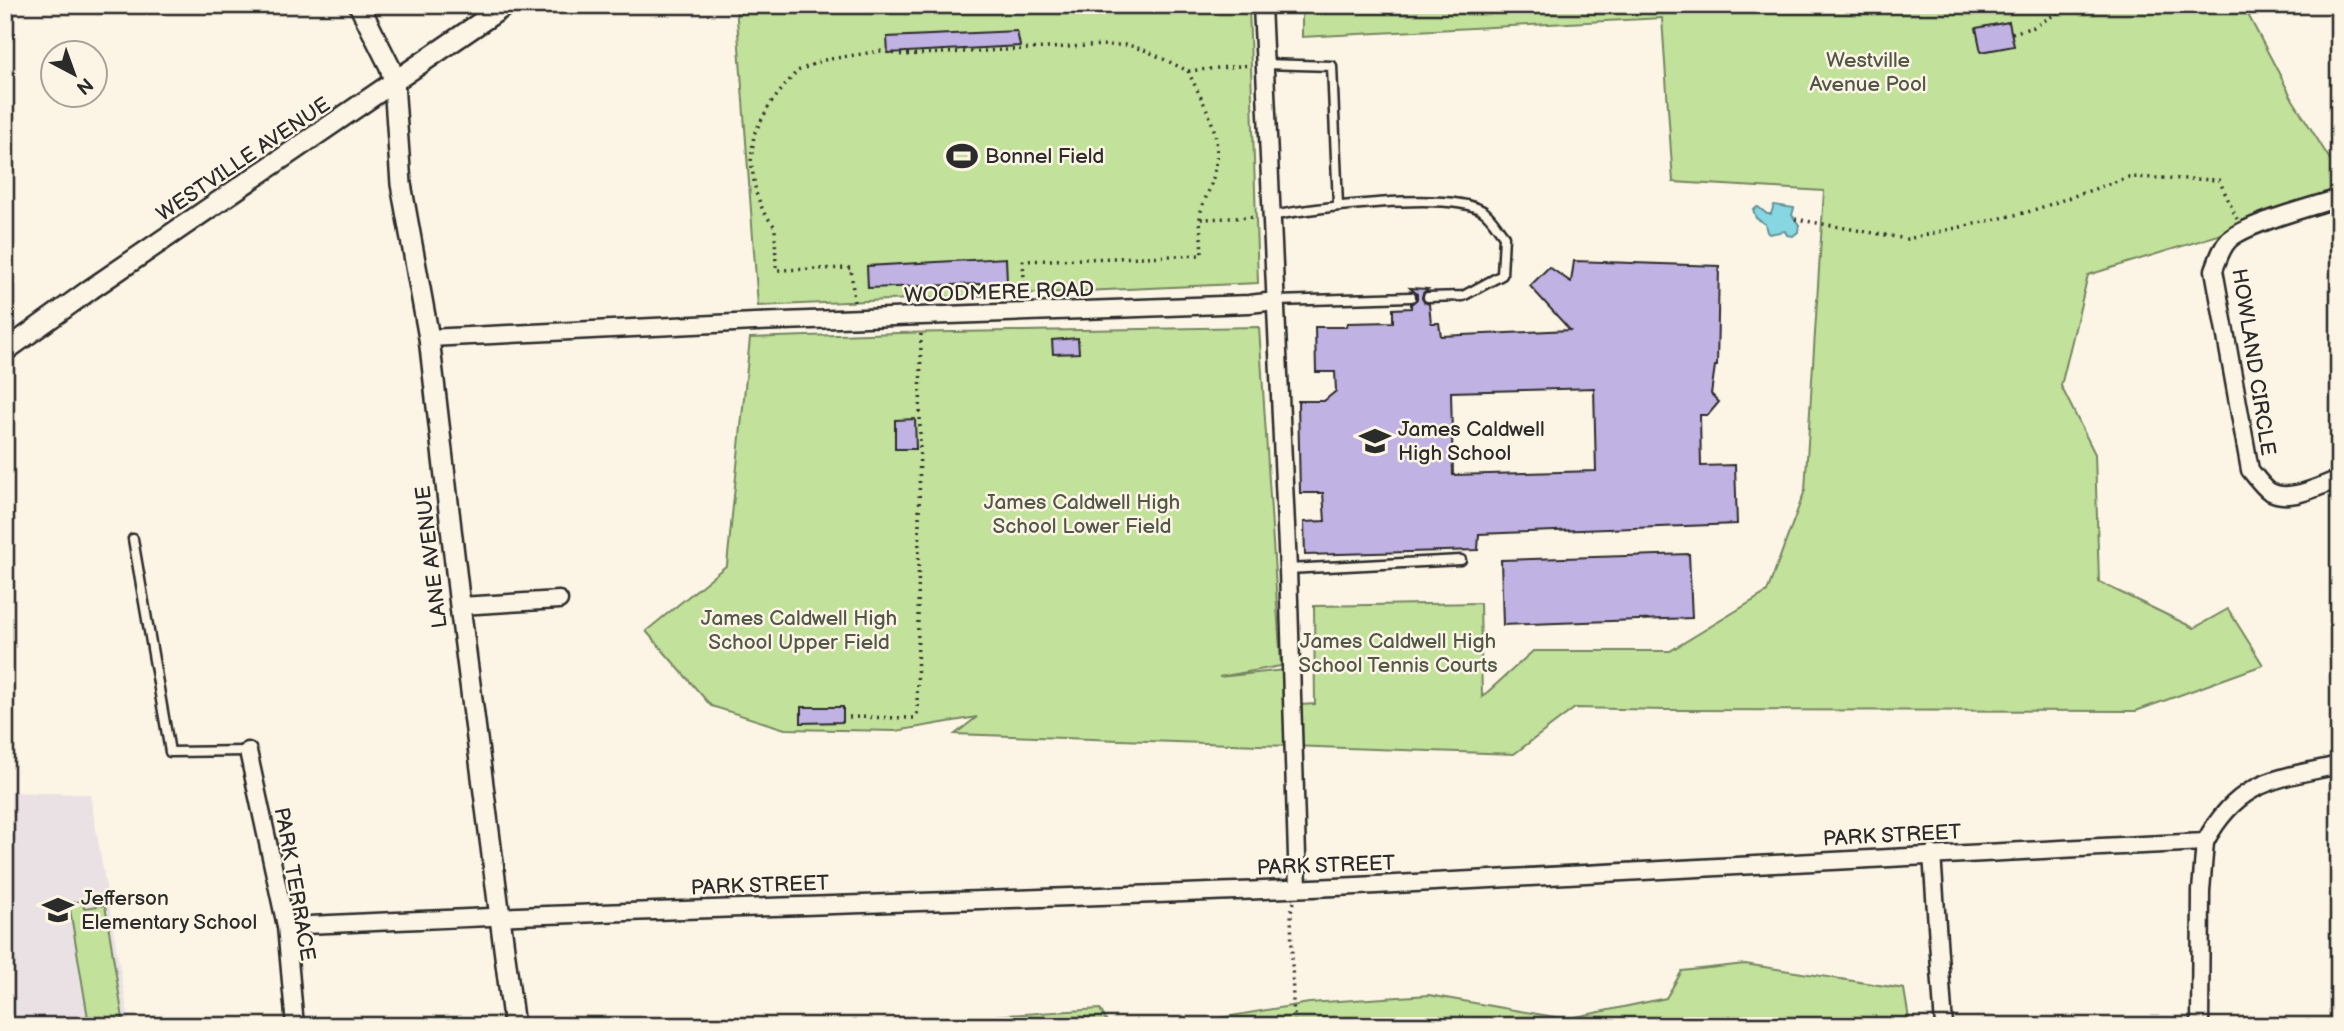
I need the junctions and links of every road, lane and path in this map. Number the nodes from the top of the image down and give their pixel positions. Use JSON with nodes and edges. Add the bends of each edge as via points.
{"nodes":[{"id":1,"x":359,"y":5,"type":"edge"},
{"id":2,"x":506,"y":5,"type":"edge"},
{"id":3,"x":1262,"y":5,"type":"edge"},
{"id":4,"x":2070,"y":5,"type":"edge"},
{"id":5,"x":2012,"y":33,"type":"dead end"},
{"id":6,"x":1264,"y":64,"type":"junction"},
{"id":7,"x":1188,"y":71,"type":"junction"},
{"id":8,"x":394,"y":83,"type":"junction"},
{"id":9,"x":2339,"y":198,"type":"edge"},
{"id":10,"x":1338,"y":205,"type":"junction"},
{"id":11,"x":1272,"y":216,"type":"junction"},
{"id":12,"x":1200,"y":219,"type":"junction"},
{"id":13,"x":1795,"y":219,"type":"dead end"},
{"id":14,"x":2242,"y":230,"type":"junction"},
{"id":15,"x":1411,"y":297,"type":"dead end"},
{"id":16,"x":1429,"y":297,"type":"dead end"},
{"id":17,"x":1276,"y":301,"type":"junction"},
{"id":18,"x":1026,"y":313,"type":"junction"},
{"id":19,"x":921,"y":316,"type":"junction"},
{"id":20,"x":856,"y":318,"type":"junction"},
{"id":21,"x":429,"y":338,"type":"junction"},
{"id":22,"x":5,"y":351,"type":"edge"},
{"id":23,"x":2339,"y":479,"type":"edge"},
{"id":24,"x":133,"y":539,"type":"dead end"},
{"id":25,"x":1461,"y":560,"type":"dead end"},
{"id":26,"x":1288,"y":569,"type":"junction"},
{"id":27,"x":559,"y":600,"type":"dead end"},
{"id":28,"x":460,"y":606,"type":"junction"},
{"id":29,"x":849,"y":717,"type":"dead end"},
{"id":30,"x":248,"y":751,"type":"joint"},
{"id":31,"x":2339,"y":765,"type":"edge"},
{"id":32,"x":2205,"y":842,"type":"junction"},
{"id":33,"x":1932,"y":854,"type":"junction"},
{"id":34,"x":1298,"y":888,"type":"junction"},
{"id":35,"x":501,"y":915,"type":"junction"},
{"id":36,"x":286,"y":926,"type":"junction"},
{"id":37,"x":295,"y":1026,"type":"edge"},
{"id":38,"x":514,"y":1026,"type":"edge"},
{"id":39,"x":1295,"y":1026,"type":"edge"},
{"id":40,"x":1944,"y":1026,"type":"edge"},
{"id":41,"x":2200,"y":1026,"type":"edge"}],
"edges":[{"from":1,"to":8,"type":"street","name":"LANE AVENUE"},
{"from":2,"to":8,"type":"street","name":"WESTVILLE AVENUE"},
{"from":3,"to":6,"type":"street"},
{"from":4,"to":5,"type":"path","via":[[2034,27]]},
{"from":6,"to":7,"type":"path"},
{"from":6,"to":10,"type":"lane","via":[[1332,66]]},
{"from":6,"to":11,"type":"street"},
{"from":7,"to":12,"type":"path","via":[[1214,125],[1218,146],[1217,166]]},
{"from":7,"to":20,"type":"path","via":[[1147,51],[1118,45],[903,55],[880,51],[824,60],[797,71],[770,104],[754,134],[751,162],[756,193],[775,228],[776,270],[851,268]]},
{"from":8,"to":21,"type":"street","name":"LANE AVENUE","via":[[401,184]]},
{"from":8,"to":22,"type":"street","name":"WESTVILLE AVENUE"},
{"from":9,"to":14,"type":"street"},
{"from":10,"to":11,"type":"lane"},
{"from":10,"to":16,"type":"lane","via":[[1444,201],[1483,211],[1504,236],[1502,275],[1463,296]]},
{"from":11,"to":12,"type":"path"},
{"from":11,"to":17,"type":"street"},
{"from":12,"to":18,"type":"path","via":[[1202,255],[1023,261]]},
{"from":13,"to":14,"type":"path","via":[[1908,239],[2028,212],[2129,177],[2219,180]]},
{"from":14,"to":23,"type":"street","name":"HOWLAND CIRCLE","via":[[2228,240],[2214,270],[2250,470],[2279,495]]},
{"from":15,"to":17,"type":"lane"},
{"from":17,"to":18,"type":"street","name":"WOODMERE ROAD"},
{"from":17,"to":26,"type":"street"},
{"from":18,"to":19,"type":"street","name":"WOODMERE ROAD"},
{"from":19,"to":20,"type":"street","name":"WOODMERE ROAD"},
{"from":19,"to":29,"type":"path","via":[[917,713],[914,718]]},
{"from":20,"to":21,"type":"street","name":"WOODMERE ROAD"},
{"from":21,"to":28,"type":"street","name":"LANE AVENUE"},
{"from":24,"to":30,"type":"lane","via":[[170,752]]},
{"from":25,"to":26,"type":"lane"},
{"from":26,"to":34,"type":"street"},
{"from":27,"to":28,"type":"street"},
{"from":28,"to":35,"type":"street","name":"LANE AVENUE"},
{"from":30,"to":36,"type":"street","name":"PARK TERRACE"},
{"from":31,"to":32,"type":"street","via":[[2258,786],[2223,812]]},
{"from":32,"to":33,"type":"street","name":"PARK STREET"},
{"from":32,"to":41,"type":"street"},
{"from":33,"to":34,"type":"street","name":"PARK STREET"},
{"from":33,"to":40,"type":"street"},
{"from":34,"to":35,"type":"street","name":"PARK STREET"},
{"from":34,"to":39,"type":"path","via":[[1291,911]]},
{"from":35,"to":36,"type":"street","name":"PARK STREET"},
{"from":35,"to":38,"type":"street","name":"LANE AVENUE"},
{"from":36,"to":37,"type":"street","name":"PARK TERRACE"}]}
